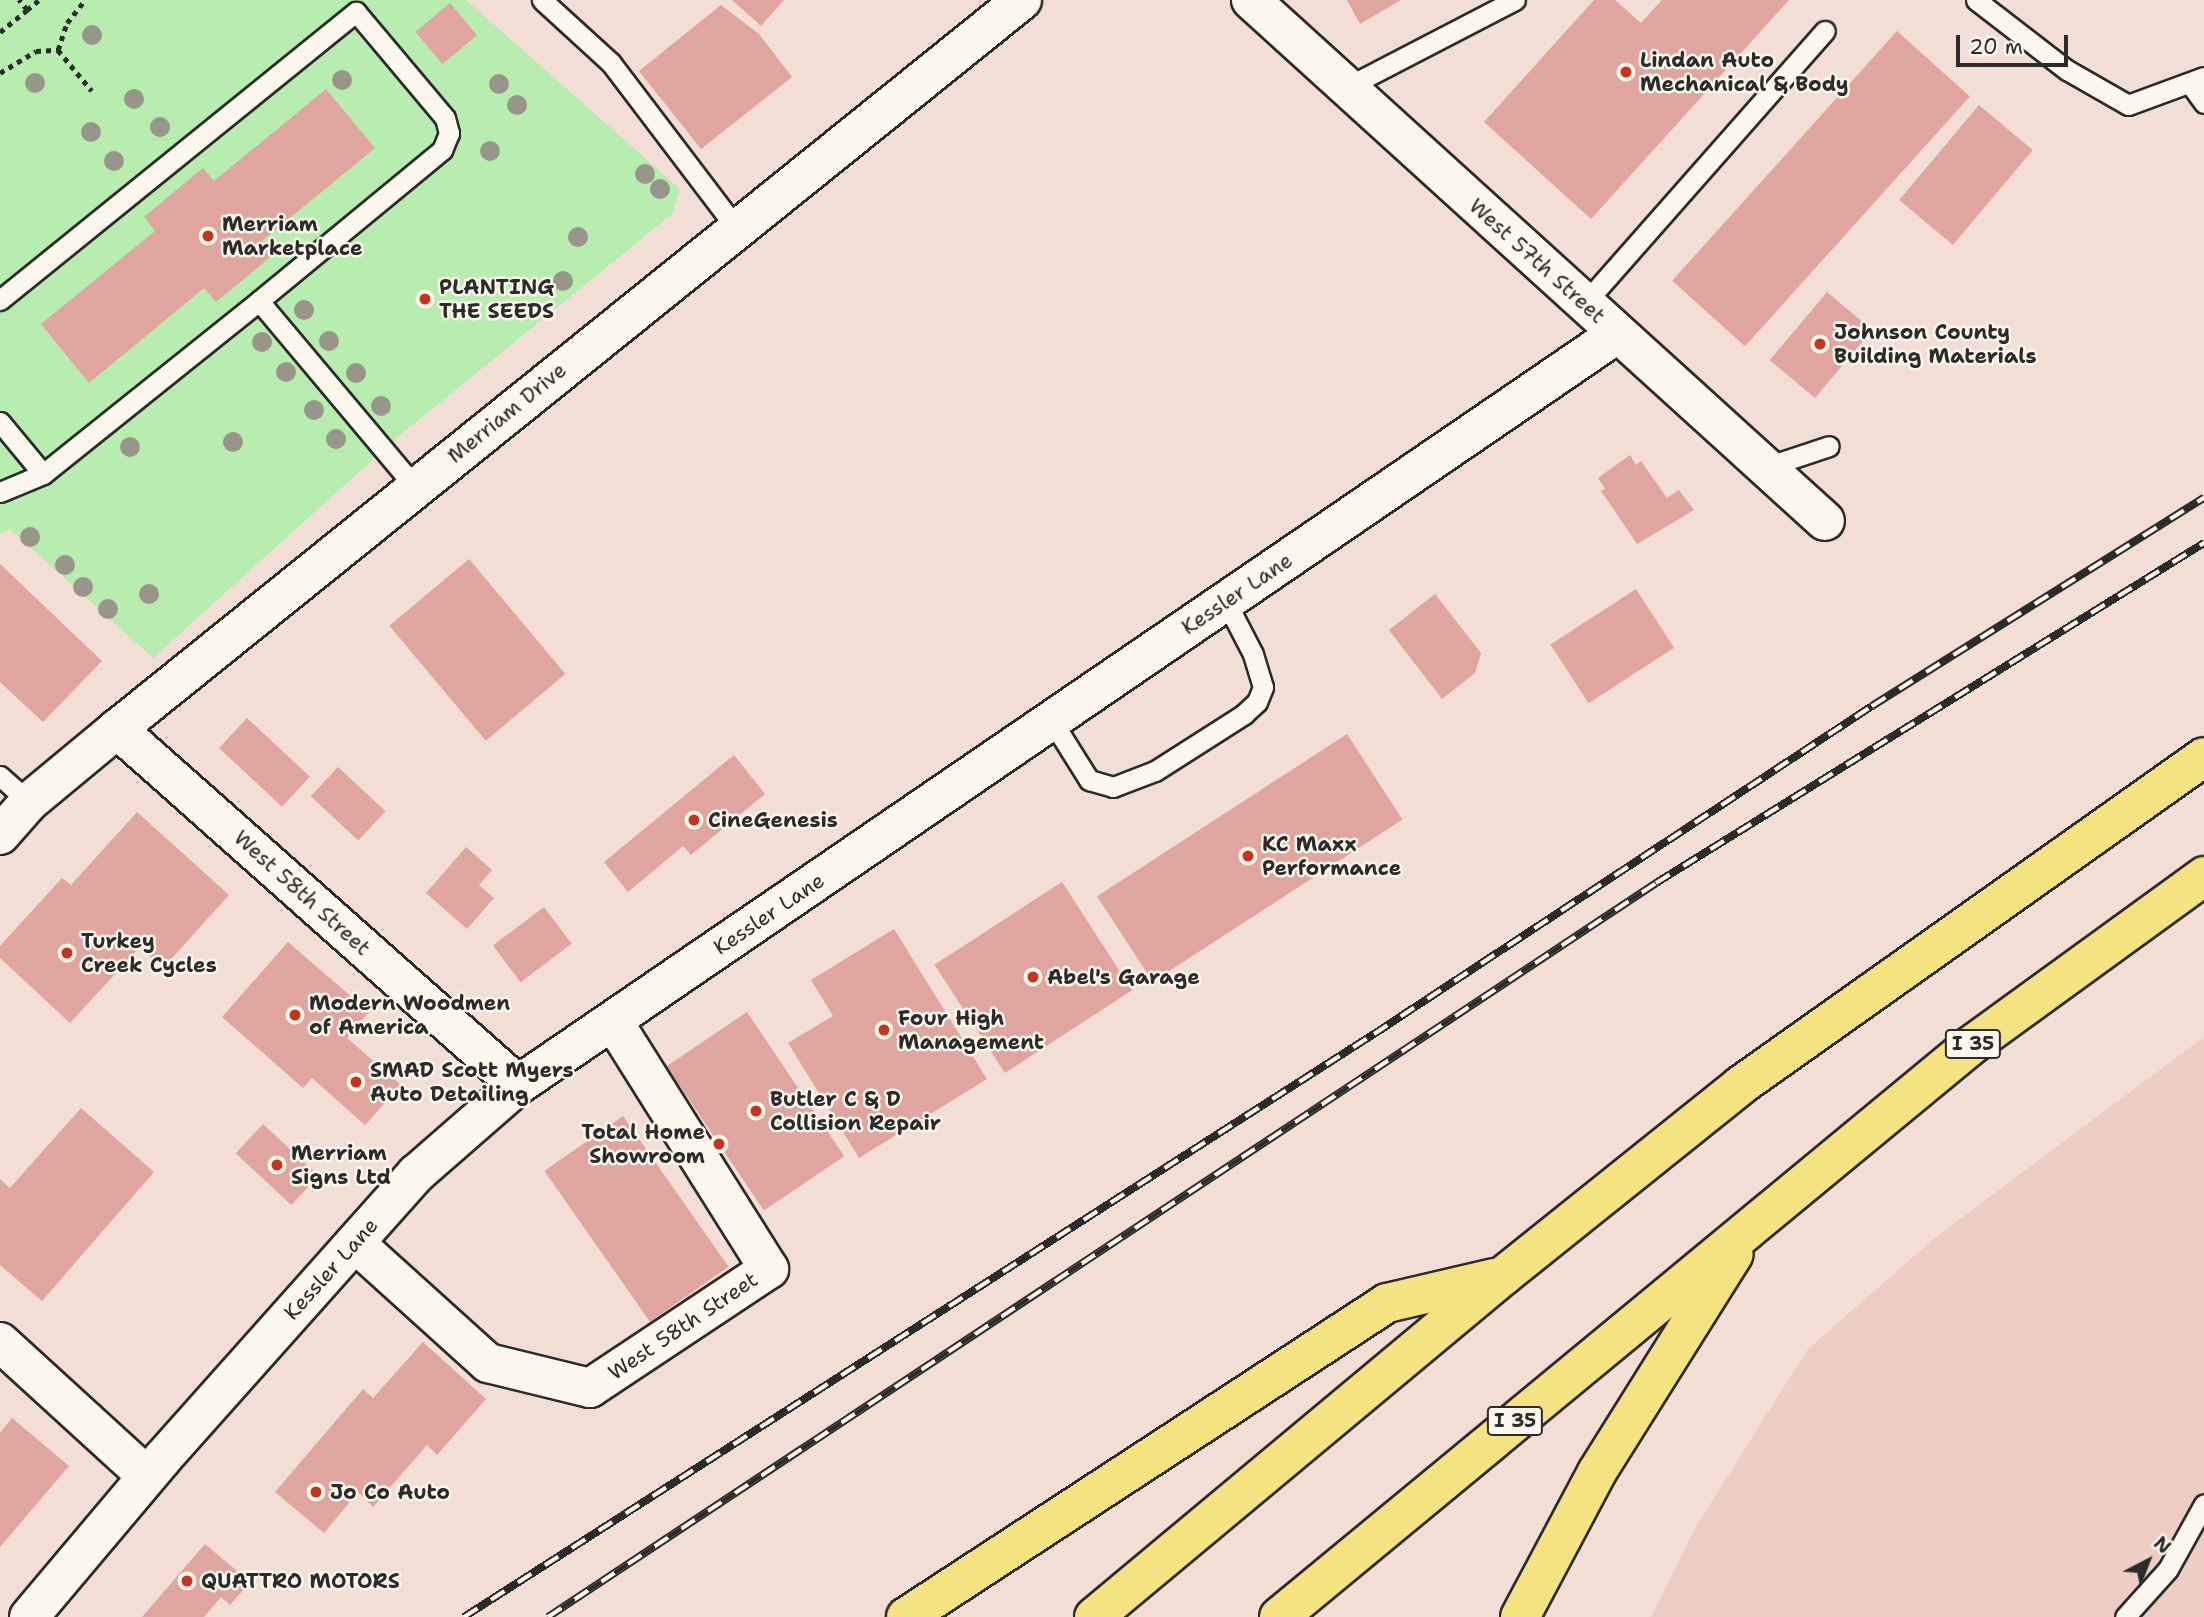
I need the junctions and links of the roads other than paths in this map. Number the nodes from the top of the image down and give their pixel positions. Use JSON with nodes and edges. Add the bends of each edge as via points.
{"nodes":[{"id":1,"x":542,"y":0,"type":"edge"},
{"id":2,"x":1251,"y":0,"type":"edge"},
{"id":3,"x":1515,"y":0,"type":"edge"},
{"id":4,"x":1976,"y":0,"type":"edge"},
{"id":5,"x":1003,"y":5,"type":"edge"},
{"id":6,"x":1825,"y":31,"type":"dead end"},
{"id":7,"x":2197,"y":81,"type":"edge"},
{"id":8,"x":1347,"y":87,"type":"junction"},
{"id":9,"x":2204,"y":103,"type":"edge"},
{"id":10,"x":737,"y":229,"type":"junction"},
{"id":11,"x":0,"y":300,"type":"edge"},
{"id":12,"x":259,"y":302,"type":"junction"},
{"id":13,"x":1584,"y":304,"type":"junction"},
{"id":14,"x":1617,"y":334,"type":"junction"},
{"id":15,"x":0,"y":422,"type":"edge"},
{"id":16,"x":1829,"y":446,"type":"dead end"},
{"id":17,"x":1766,"y":467,"type":"junction"},
{"id":18,"x":43,"y":474,"type":"junction"},
{"id":19,"x":415,"y":487,"type":"junction"},
{"id":20,"x":0,"y":492,"type":"edge"},
{"id":21,"x":1825,"y":521,"type":"dead end"},
{"id":22,"x":1226,"y":602,"type":"junction"},
{"id":23,"x":1052,"y":721,"type":"junction"},
{"id":24,"x":117,"y":729,"type":"junction"},
{"id":25,"x":2204,"y":757,"type":"edge"},
{"id":26,"x":0,"y":776,"type":"edge"},
{"id":27,"x":29,"y":802,"type":"junction"},
{"id":28,"x":0,"y":835,"type":"edge"},
{"id":29,"x":2204,"y":876,"type":"edge"},
{"id":30,"x":613,"y":1021,"type":"junction"},
{"id":31,"x":518,"y":1085,"type":"junction"},
{"id":32,"x":1752,"y":1225,"type":"junction"},
{"id":33,"x":355,"y":1243,"type":"junction"},
{"id":34,"x":1503,"y":1276,"type":"junction"},
{"id":35,"x":0,"y":1342,"type":"edge"},
{"id":36,"x":148,"y":1476,"type":"junction"},
{"id":37,"x":2204,"y":1504,"type":"edge"},
{"id":38,"x":29,"y":1617,"type":"edge"},
{"id":39,"x":906,"y":1617,"type":"edge"},
{"id":40,"x":1094,"y":1617,"type":"edge"},
{"id":41,"x":1279,"y":1617,"type":"edge"},
{"id":42,"x":1520,"y":1617,"type":"edge"},
{"id":43,"x":2125,"y":1617,"type":"edge"}],
"edges":[{"from":1,"to":10,"type":"lane","via":[[611,63]]},
{"from":2,"to":8,"type":"street","name":"West 57th Street"},
{"from":3,"to":8,"type":"lane"},
{"from":4,"to":7,"type":"lane","via":[[2067,70],[2128,105]]},
{"from":5,"to":10,"type":"street","name":"Merriam Drive"},
{"from":6,"to":13,"type":"lane"},
{"from":7,"to":9,"type":"lane"},
{"from":8,"to":13,"type":"street","name":"West 57th Street"},
{"from":10,"to":19,"type":"street","name":"Merriam Drive"},
{"from":11,"to":12,"type":"lane","via":[[356,12],[446,118],[449,133],[442,150]]},
{"from":12,"to":18,"type":"lane"},
{"from":12,"to":19,"type":"lane"},
{"from":13,"to":14,"type":"street","name":"West 57th Street"},
{"from":14,"to":17,"type":"street","name":"West 57th Street"},
{"from":14,"to":22,"type":"street","name":"Kessler Lane"},
{"from":15,"to":18,"type":"lane"},
{"from":16,"to":17,"type":"lane"},
{"from":17,"to":21,"type":"street","name":"West 57th Street"},
{"from":18,"to":20,"type":"lane"},
{"from":19,"to":24,"type":"street","name":"Merriam Drive"},
{"from":22,"to":23,"type":"street","name":"Kessler Lane"},
{"from":22,"to":23,"type":"lane","via":[[1253,653],[1263,687],[1257,702],[1244,714],[1155,771],[1113,787],[1089,780]]},
{"from":23,"to":30,"type":"street","name":"Kessler Lane"},
{"from":24,"to":27,"type":"street","name":"Merriam Drive"},
{"from":24,"to":31,"type":"street","name":"West 58th Street"},
{"from":25,"to":34,"type":"highway","via":[[1741,1086]]},
{"from":26,"to":27,"type":"lane"},
{"from":27,"to":28,"type":"street","name":"Merriam Drive"},
{"from":29,"to":32,"type":"highway","number":"I 35","via":[[1969,1047]]},
{"from":30,"to":31,"type":"street","name":"Kessler Lane"},
{"from":30,"to":33,"type":"street","name":"West 58th Street","via":[[769,1269],[590,1388],[488,1363]]},
{"from":31,"to":33,"type":"street","name":"Kessler Lane","via":[[416,1174]]},
{"from":32,"to":41,"type":"highway","number":"I 35"},
{"from":32,"to":42,"type":"highway","via":[[1597,1472]]},
{"from":33,"to":36,"type":"street","name":"Kessler Lane"},
{"from":34,"to":39,"type":"highway","via":[[1387,1303]]},
{"from":34,"to":40,"type":"highway"},
{"from":35,"to":36,"type":"street"},
{"from":36,"to":38,"type":"street","name":"Kessler Lane"},
{"from":37,"to":43,"type":"lane","via":[[2168,1569]]}]}
